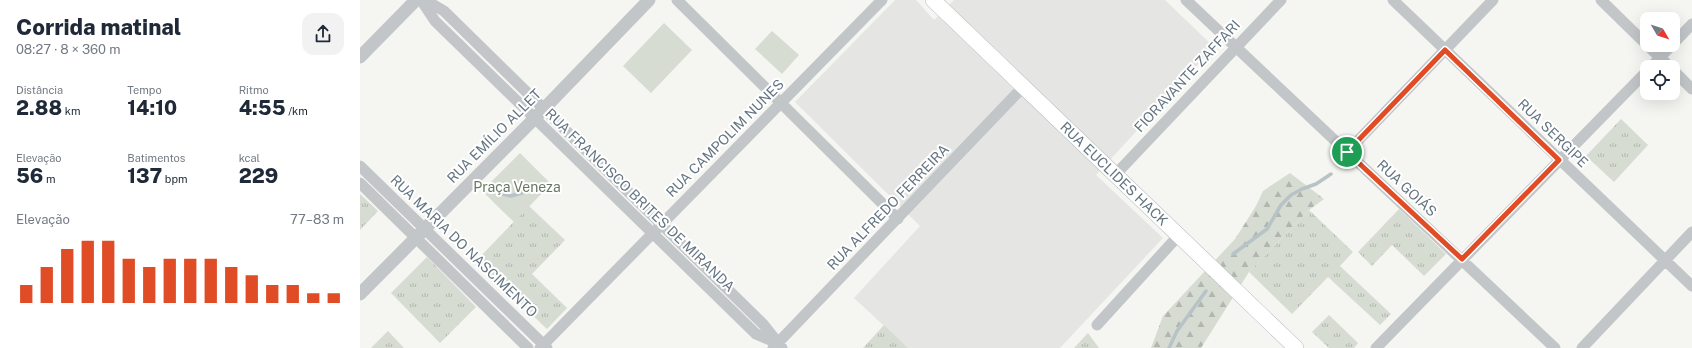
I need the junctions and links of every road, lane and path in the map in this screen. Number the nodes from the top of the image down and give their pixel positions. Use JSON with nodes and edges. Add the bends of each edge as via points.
{"nodes":[{"id":1,"x":416,"y":0,"type":"edge"},
{"id":2,"x":422,"y":0,"type":"edge"},
{"id":3,"x":425,"y":0,"type":"edge"},
{"id":4,"x":649,"y":0,"type":"edge"},
{"id":5,"x":677,"y":0,"type":"edge"},
{"id":6,"x":882,"y":0,"type":"edge"},
{"id":7,"x":933,"y":0,"type":"edge"},
{"id":8,"x":1186,"y":0,"type":"edge"},
{"id":9,"x":1281,"y":0,"type":"edge"},
{"id":10,"x":1393,"y":0,"type":"edge"},
{"id":11,"x":1493,"y":0,"type":"edge"},
{"id":12,"x":1601,"y":0,"type":"edge"},
{"id":13,"x":1692,"y":24,"type":"edge"},
{"id":14,"x":469,"y":35,"type":"junction"},
{"id":15,"x":1680,"y":37,"type":"edge"},
{"id":16,"x":1640,"y":38,"type":"edge"},
{"id":17,"x":460,"y":46,"type":"junction"},
{"id":18,"x":1235,"y":47,"type":"junction"},
{"id":19,"x":1445,"y":50,"type":"junction"},
{"id":20,"x":1654,"y":52,"type":"edge"},
{"id":21,"x":1666,"y":52,"type":"edge"},
{"id":22,"x":360,"y":57,"type":"edge"},
{"id":23,"x":1660,"y":58,"type":"joint"},
{"id":24,"x":495,"y":61,"type":"junction"},
{"id":25,"x":485,"y":70,"type":"junction"},
{"id":26,"x":1680,"y":77,"type":"edge"},
{"id":27,"x":1640,"y":78,"type":"edge"},
{"id":28,"x":1024,"y":86,"type":"junction"},
{"id":29,"x":1692,"y":88,"type":"edge"},
{"id":30,"x":781,"y":103,"type":"junction"},
{"id":31,"x":539,"y":114,"type":"junction"},
{"id":32,"x":1347,"y":152,"type":"junction"},
{"id":33,"x":589,"y":154,"type":"junction"},
{"id":34,"x":1559,"y":160,"type":"junction"},
{"id":35,"x":581,"y":163,"type":"junction"},
{"id":36,"x":361,"y":167,"type":"edge"},
{"id":37,"x":1116,"y":174,"type":"junction"},
{"id":38,"x":616,"y":180,"type":"junction"},
{"id":39,"x":360,"y":183,"type":"edge"},
{"id":40,"x":383,"y":188,"type":"junction"},
{"id":41,"x":607,"y":189,"type":"junction"},
{"id":42,"x":375,"y":197,"type":"junction"},
{"id":43,"x":898,"y":218,"type":"junction"},
{"id":44,"x":661,"y":224,"type":"junction"},
{"id":45,"x":1692,"y":232,"type":"edge"},
{"id":46,"x":421,"y":233,"type":"junction"},
{"id":47,"x":652,"y":233,"type":"junction"},
{"id":48,"x":1179,"y":235,"type":"junction"},
{"id":49,"x":1462,"y":259,"type":"junction"},
{"id":50,"x":1665,"y":261,"type":"junction"},
{"id":51,"x":702,"y":264,"type":"junction"},
{"id":52,"x":466,"y":268,"type":"junction"},
{"id":53,"x":693,"y":273,"type":"junction"},
{"id":54,"x":456,"y":277,"type":"junction"},
{"id":55,"x":1692,"y":286,"type":"edge"},
{"id":56,"x":360,"y":294,"type":"edge"},
{"id":57,"x":738,"y":299,"type":"junction"},
{"id":58,"x":498,"y":300,"type":"junction"},
{"id":59,"x":488,"y":308,"type":"junction"},
{"id":60,"x":729,"y":308,"type":"junction"},
{"id":61,"x":1097,"y":325,"type":"dead end"},
{"id":62,"x":777,"y":346,"type":"edge"},
{"id":63,"x":543,"y":347,"type":"edge"},
{"id":64,"x":528,"y":348,"type":"edge"},
{"id":65,"x":1296,"y":348,"type":"edge"},
{"id":66,"x":1376,"y":348,"type":"edge"},
{"id":67,"x":1555,"y":348,"type":"edge"},
{"id":68,"x":1582,"y":348,"type":"edge"}],
"edges":[{"from":1,"to":22,"type":"street"},
{"from":2,"to":17,"type":"street","name":"RUA FRANCISCO BRITES DE MIRANDA","via":[[435,21]]},
{"from":3,"to":14,"type":"street","name":"RUA FRANCISCO BRITES DE MIRANDA","via":[[444,11]]},
{"from":4,"to":31,"type":"street","name":"RUA EMÍLIO ALLET"},
{"from":5,"to":30,"type":"street"},
{"from":6,"to":30,"type":"street","name":"RUA CAMPOLIM NUNES"},
{"from":7,"to":28,"type":"main road","name":"RUA EUCLIDES HACK"},
{"from":8,"to":18,"type":"street","name":"RUA GOIÁS"},
{"from":9,"to":18,"type":"street","name":"FIORAVANTE ZAFFARI"},
{"from":10,"to":19,"type":"street","name":"RUA SERGIPE"},
{"from":11,"to":19,"type":"street"},
{"from":12,"to":16,"type":"street"},
{"from":13,"to":15,"type":"street"},
{"from":14,"to":17,"type":"street"},
{"from":14,"to":24,"type":"street","name":"RUA FRANCISCO BRITES DE MIRANDA"},
{"from":17,"to":25,"type":"street","name":"RUA FRANCISCO BRITES DE MIRANDA"},
{"from":18,"to":32,"type":"street","name":"RUA GOIÁS"},
{"from":18,"to":37,"type":"street","name":"FIORAVANTE ZAFFARI"},
{"from":19,"to":32,"type":"street"},
{"from":19,"to":34,"type":"street","name":"RUA SERGIPE"},
{"from":20,"to":23,"type":"street"},
{"from":21,"to":23,"type":"street"},
{"from":24,"to":25,"type":"street"},
{"from":24,"to":31,"type":"street","name":"RUA FRANCISCO BRITES DE MIRANDA"},
{"from":25,"to":31,"type":"street","name":"RUA FRANCISCO BRITES DE MIRANDA"},
{"from":26,"to":29,"type":"street"},
{"from":27,"to":34,"type":"street"},
{"from":28,"to":37,"type":"main road","name":"RUA EUCLIDES HACK"},
{"from":28,"to":43,"type":"street","name":"RUA ALFREDO FERREIRA"},
{"from":30,"to":43,"type":"street"},
{"from":30,"to":44,"type":"street","name":"RUA CAMPOLIM NUNES"},
{"from":31,"to":33,"type":"street","name":"RUA FRANCISCO BRITES DE MIRANDA"},
{"from":31,"to":35,"type":"street","name":"RUA FRANCISCO BRITES DE MIRANDA"},
{"from":31,"to":46,"type":"street","name":"RUA EMÍLIO ALLET"},
{"from":32,"to":49,"type":"street","name":"RUA GOIÁS"},
{"from":33,"to":35,"type":"street"},
{"from":33,"to":38,"type":"street","name":"RUA FRANCISCO BRITES DE MIRANDA"},
{"from":34,"to":49,"type":"street"},
{"from":34,"to":50,"type":"street","name":"RUA SERGIPE"},
{"from":35,"to":41,"type":"street","name":"RUA FRANCISCO BRITES DE MIRANDA"},
{"from":36,"to":40,"type":"street","name":"RUA MARIA DO NASCIMENTO"},
{"from":37,"to":48,"type":"main road","name":"RUA EUCLIDES HACK"},
{"from":38,"to":41,"type":"street"},
{"from":38,"to":44,"type":"street","name":"RUA FRANCISCO BRITES DE MIRANDA"},
{"from":39,"to":42,"type":"street","name":"RUA MARIA DO NASCIMENTO"},
{"from":40,"to":42,"type":"street"},
{"from":40,"to":46,"type":"street","name":"RUA MARIA DO NASCIMENTO"},
{"from":41,"to":47,"type":"street","name":"RUA FRANCISCO BRITES DE MIRANDA"},
{"from":42,"to":46,"type":"street","name":"RUA MARIA DO NASCIMENTO"},
{"from":43,"to":62,"type":"street","name":"RUA ALFREDO FERREIRA"},
{"from":44,"to":47,"type":"street","name":"RUA CAMPOLIM NUNES"},
{"from":44,"to":51,"type":"street","name":"RUA FRANCISCO BRITES DE MIRANDA"},
{"from":45,"to":50,"type":"street"},
{"from":46,"to":52,"type":"street","name":"RUA MARIA DO NASCIMENTO"},
{"from":46,"to":54,"type":"street","name":"RUA MARIA DO NASCIMENTO"},
{"from":46,"to":56,"type":"street","name":"RUA EMÍLIO ALLET"},
{"from":47,"to":53,"type":"street","name":"RUA FRANCISCO BRITES DE MIRANDA"},
{"from":47,"to":63,"type":"street","name":"RUA CAMPOLIM NUNES"},
{"from":48,"to":61,"type":"street"},
{"from":48,"to":65,"type":"main road","name":"RUA EUCLIDES HACK"},
{"from":49,"to":66,"type":"street"},
{"from":49,"to":67,"type":"street","name":"RUA GOIÁS"},
{"from":50,"to":55,"type":"street","name":"RUA SERGIPE"},
{"from":50,"to":68,"type":"street"},
{"from":51,"to":53,"type":"street"},
{"from":51,"to":57,"type":"street","name":"RUA FRANCISCO BRITES DE MIRANDA"},
{"from":52,"to":54,"type":"street"},
{"from":52,"to":58,"type":"street","name":"RUA MARIA DO NASCIMENTO"},
{"from":53,"to":60,"type":"street","name":"RUA FRANCISCO BRITES DE MIRANDA"},
{"from":54,"to":59,"type":"street","name":"RUA MARIA DO NASCIMENTO"},
{"from":57,"to":60,"type":"street"},
{"from":57,"to":62,"type":"street","name":"RUA FRANCISCO BRITES DE MIRANDA","via":[[763,324]]},
{"from":58,"to":59,"type":"street"},
{"from":58,"to":63,"type":"street","name":"RUA MARIA DO NASCIMENTO"},
{"from":59,"to":64,"type":"street","name":"RUA MARIA DO NASCIMENTO"},
{"from":60,"to":62,"type":"street","name":"RUA FRANCISCO BRITES DE MIRANDA","via":[[756,334]]}]}
